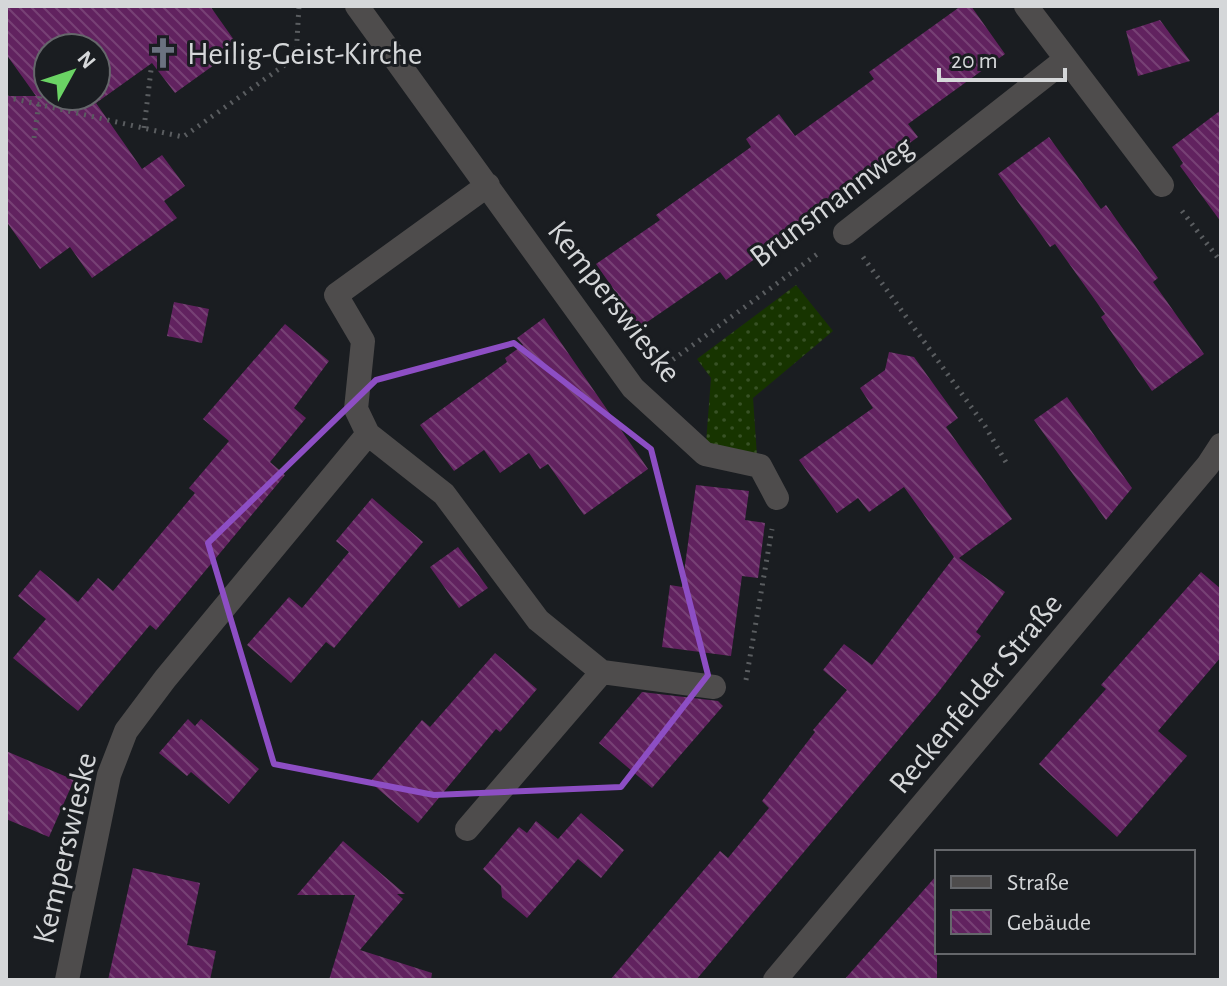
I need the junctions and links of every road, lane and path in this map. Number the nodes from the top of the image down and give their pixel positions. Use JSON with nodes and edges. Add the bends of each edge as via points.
{"nodes":[{"id":1,"x":299,"y":6,"type":"edge"},
{"id":2,"x":357,"y":6,"type":"edge"},
{"id":3,"x":1026,"y":6,"type":"edge"},
{"id":4,"x":1065,"y":60,"type":"junction"},
{"id":5,"x":151,"y":70,"type":"dead end"},
{"id":6,"x":6,"y":97,"type":"edge"},
{"id":7,"x":32,"y":103,"type":"edge"},
{"id":8,"x":37,"y":112,"type":"edge"},
{"id":9,"x":73,"y":112,"type":"edge"},
{"id":10,"x":144,"y":128,"type":"junction"},
{"id":11,"x":34,"y":138,"type":"dead end"},
{"id":12,"x":488,"y":185,"type":"junction"},
{"id":13,"x":1162,"y":185,"type":"joint"},
{"id":14,"x":845,"y":233,"type":"junction"},
{"id":15,"x":1221,"y":262,"type":"edge"},
{"id":16,"x":633,"y":388,"type":"junction"},
{"id":17,"x":368,"y":434,"type":"junction"},
{"id":18,"x":1221,"y":445,"type":"edge"},
{"id":19,"x":1007,"y":464,"type":"dead end"},
{"id":20,"x":777,"y":498,"type":"joint"},
{"id":21,"x":602,"y":672,"type":"junction"},
{"id":22,"x":714,"y":687,"type":"joint"},
{"id":23,"x":467,"y":829,"type":"dead end"},
{"id":24,"x":67,"y":980,"type":"edge"},
{"id":25,"x":775,"y":980,"type":"edge"}],
"edges":[{"from":1,"to":10,"type":"path","via":[[296,57],[183,137]]},
{"from":2,"to":12,"type":"street","name":"Kemperswieske"},
{"from":3,"to":4,"type":"street"},
{"from":4,"to":13,"type":"street"},
{"from":4,"to":14,"type":"street","name":"Brunsmannweg"},
{"from":5,"to":10,"type":"path"},
{"from":6,"to":7,"type":"path"},
{"from":8,"to":11,"type":"path"},
{"from":9,"to":10,"type":"path"},
{"from":12,"to":16,"type":"street","name":"Kemperswieske"},
{"from":12,"to":17,"type":"street","via":[[336,295],[363,341],[356,409]]},
{"from":13,"to":15,"type":"path"},
{"from":14,"to":16,"type":"path","name":"Brunsmannweg"},
{"from":14,"to":19,"type":"path"},
{"from":16,"to":20,"type":"street","name":"Kemperswieske","via":[[705,454],[760,466]]},
{"from":17,"to":21,"type":"street","via":[[444,494],[538,620]]},
{"from":17,"to":24,"type":"street","name":"Kemperswieske","via":[[126,731],[109,775]]},
{"from":18,"to":25,"type":"street","name":"Reckenfelder Straße"},
{"from":20,"to":22,"type":"path","via":[[748,679]]},
{"from":21,"to":22,"type":"street"},
{"from":21,"to":23,"type":"street"}]}
